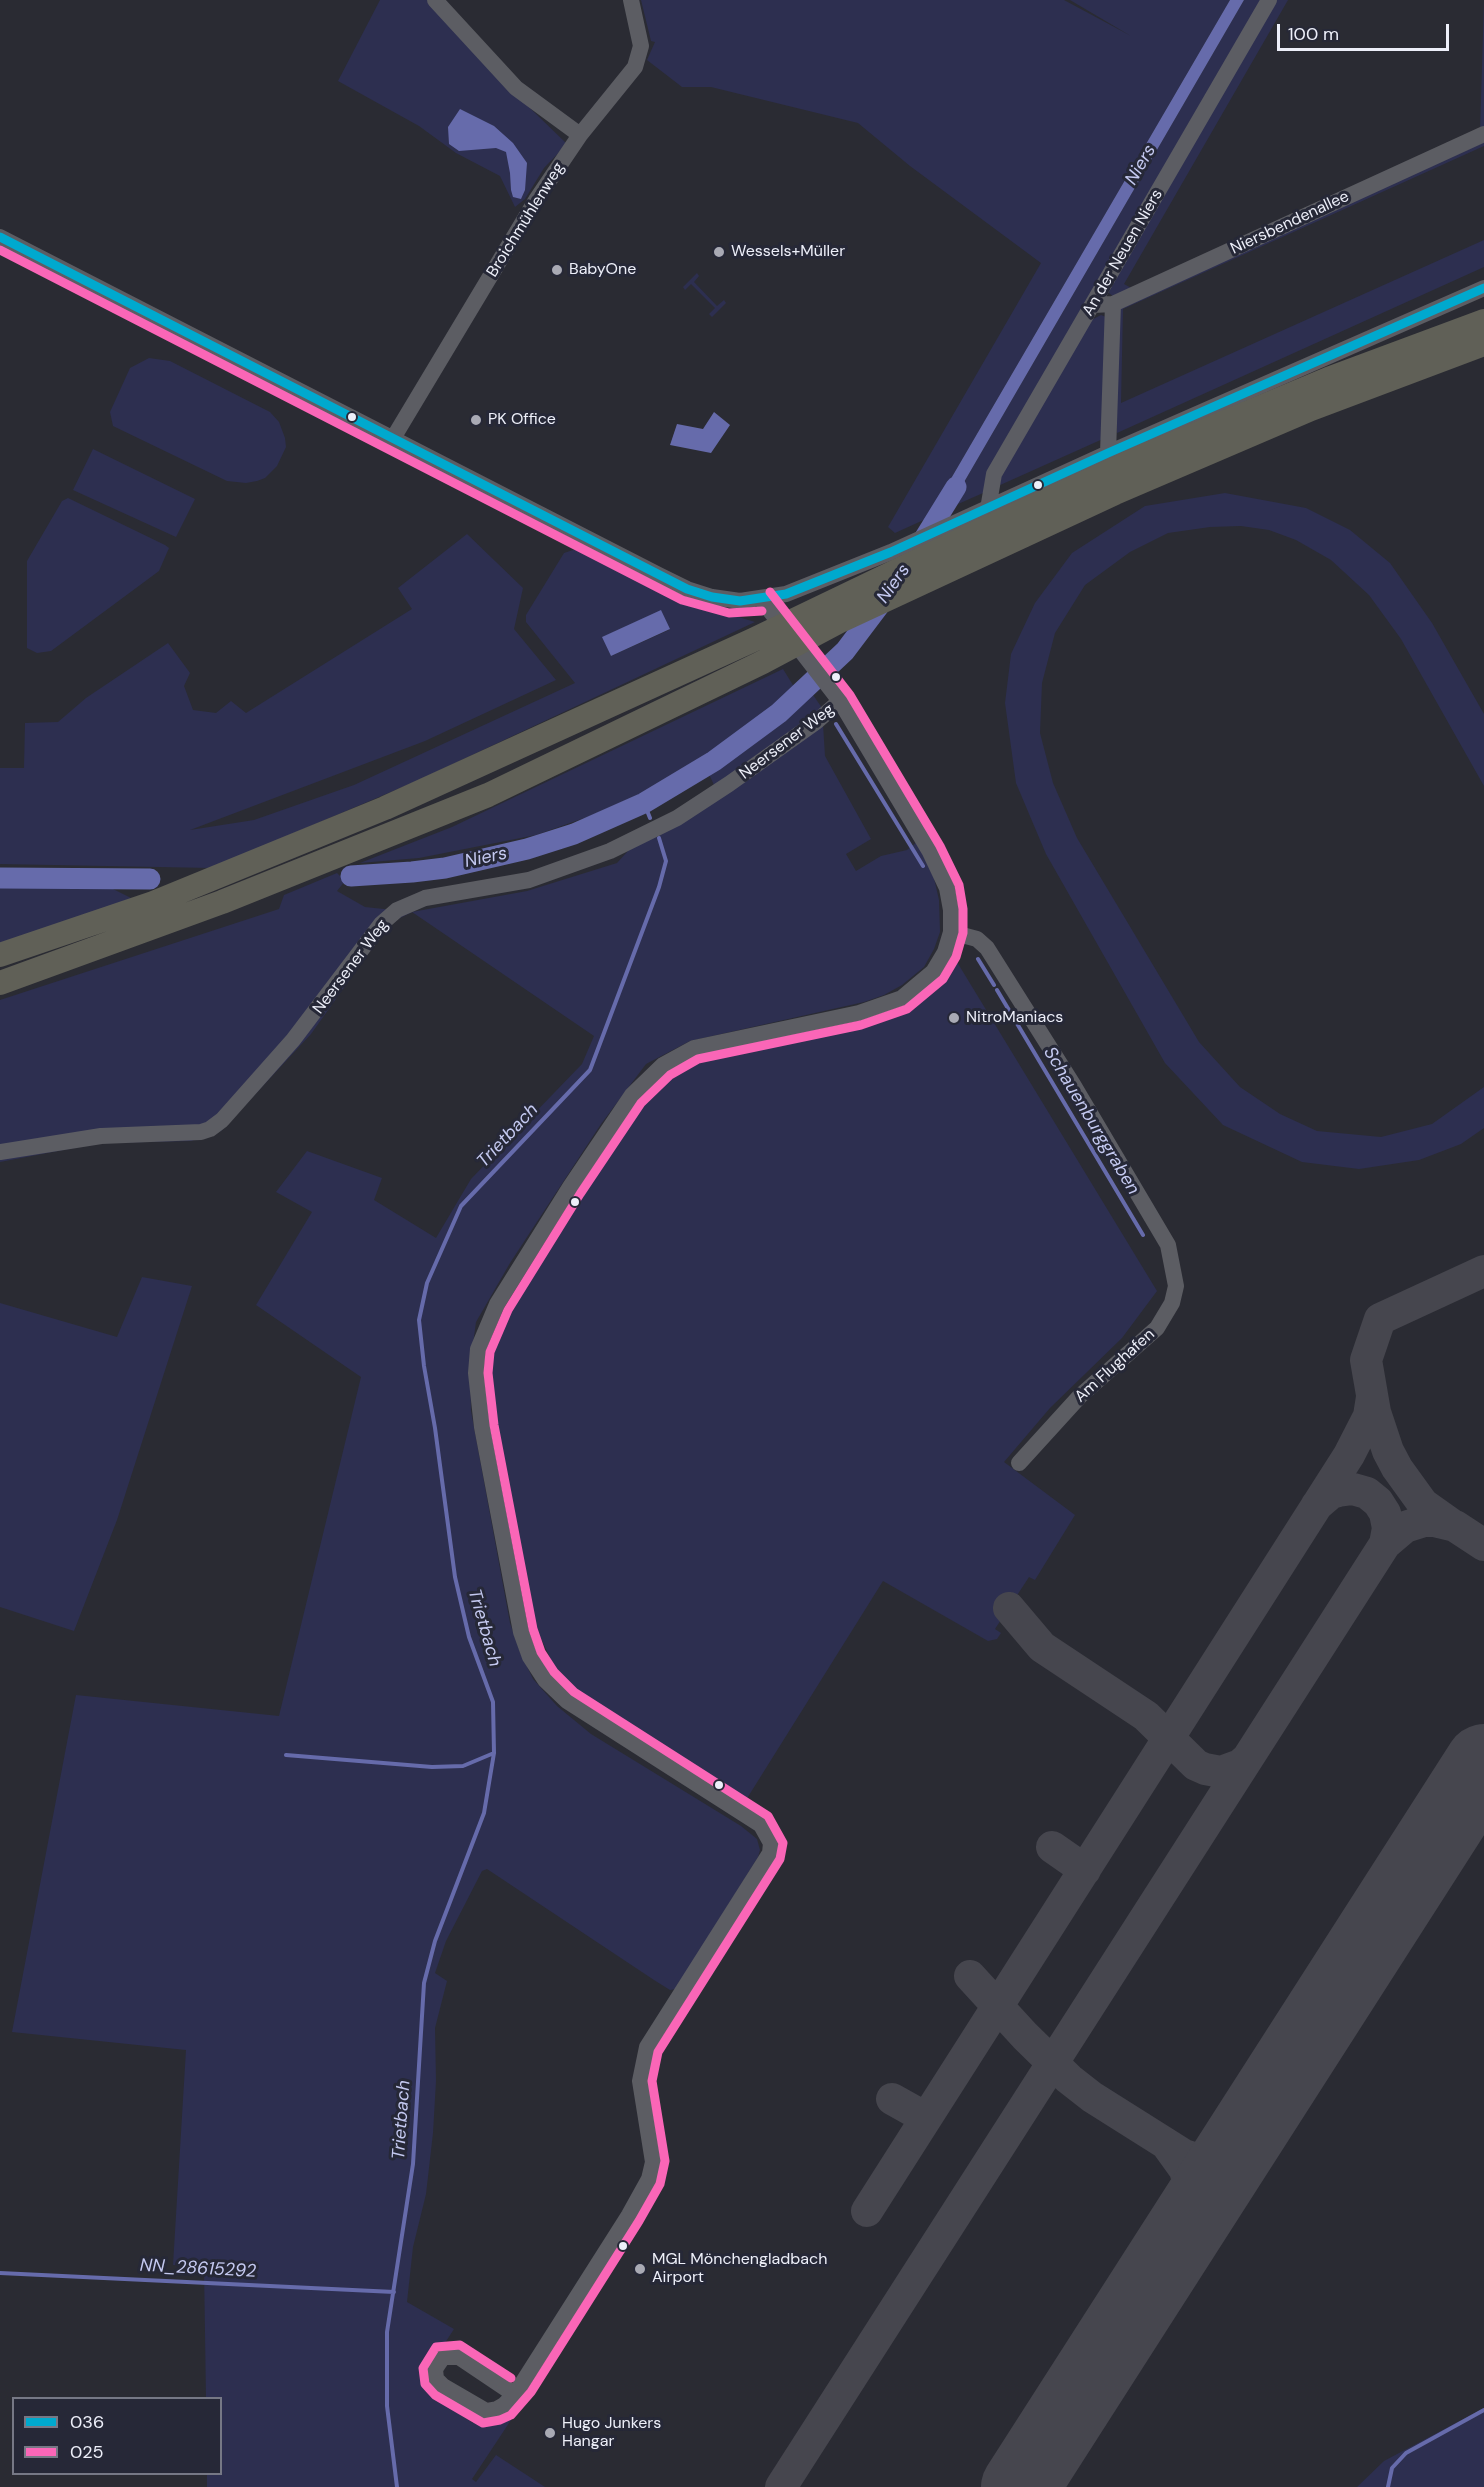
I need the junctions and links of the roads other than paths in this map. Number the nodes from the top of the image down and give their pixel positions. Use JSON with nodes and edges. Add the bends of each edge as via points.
{"nodes":[{"id":1,"x":435,"y":0,"type":"edge"},
{"id":2,"x":632,"y":0,"type":"edge"},
{"id":3,"x":1269,"y":0,"type":"edge"},
{"id":4,"x":1484,"y":134,"type":"edge"},
{"id":5,"x":580,"y":135,"type":"junction"},
{"id":6,"x":0,"y":237,"type":"edge"},
{"id":7,"x":1484,"y":288,"type":"edge"},
{"id":8,"x":1093,"y":304,"type":"junction"},
{"id":9,"x":1113,"y":304,"type":"junction"},
{"id":10,"x":1484,"y":321,"type":"edge"},
{"id":11,"x":1484,"y":344,"type":"edge"},
{"id":12,"x":392,"y":440,"type":"junction"},
{"id":13,"x":1108,"y":453,"type":"junction"},
{"id":14,"x":988,"y":508,"type":"junction"},
{"id":15,"x":761,"y":599,"type":"junction"},
{"id":16,"x":836,"y":696,"type":"junction"},
{"id":17,"x":951,"y":932,"type":"junction"},
{"id":18,"x":0,"y":955,"type":"edge"},
{"id":19,"x":0,"y":983,"type":"edge"},
{"id":20,"x":0,"y":1152,"type":"edge"},
{"id":21,"x":1019,"y":1464,"type":"dead end"},
{"id":22,"x":514,"y":2394,"type":"dead end"}],
"edges":[{"from":1,"to":5,"type":"street","via":[[516,87]]},
{"from":2,"to":5,"type":"street","name":"Broichmühlenweg","via":[[641,46],[635,67]]},
{"from":3,"to":8,"type":"street","name":"An der Neuen Niers"},
{"from":4,"to":9,"type":"street","name":"Niersbendenallee"},
{"from":5,"to":12,"type":"street","name":"Broichmühlenweg","via":[[536,200]]},
{"from":6,"to":12,"type":"street"},
{"from":7,"to":13,"type":"street"},
{"from":8,"to":9,"type":"street","name":"Niersbendenallee"},
{"from":8,"to":14,"type":"street","name":"An der Neuen Niers","via":[[994,474]]},
{"from":9,"to":13,"type":"street"},
{"from":10,"to":18,"type":"highway","via":[[1328,379],[1147,455],[571,724],[257,862],[153,903]]},
{"from":11,"to":19,"type":"highway","via":[[1311,409],[1162,472],[842,620],[488,795],[222,902]]},
{"from":12,"to":15,"type":"street","via":[[687,589],[731,600]]},
{"from":13,"to":14,"type":"street"},
{"from":14,"to":15,"type":"street","via":[[804,588]]},
{"from":15,"to":16,"type":"street"},
{"from":16,"to":17,"type":"street","via":[[930,852],[947,888]]},
{"from":16,"to":20,"type":"street","name":"Neersener Weg","via":[[816,722],[729,784],[677,818],[610,851],[529,880],[425,898],[397,910],[381,924],[293,1040],[210,1129],[101,1136]]},
{"from":17,"to":21,"type":"street","name":"Am Flughafen","via":[[977,939],[987,948],[1168,1245],[1176,1286],[1172,1303],[1157,1328],[1080,1396]]},
{"from":17,"to":22,"type":"street","via":[[933,972],[902,998],[859,1013],[694,1048],[663,1065],[632,1095],[570,1187],[497,1304],[478,1349],[476,1372],[482,1427],[521,1632],[530,1657],[545,1680],[567,1701],[761,1826],[771,1843],[765,1862],[647,2047],[640,2081],[653,2162],[646,2184]]}]}
